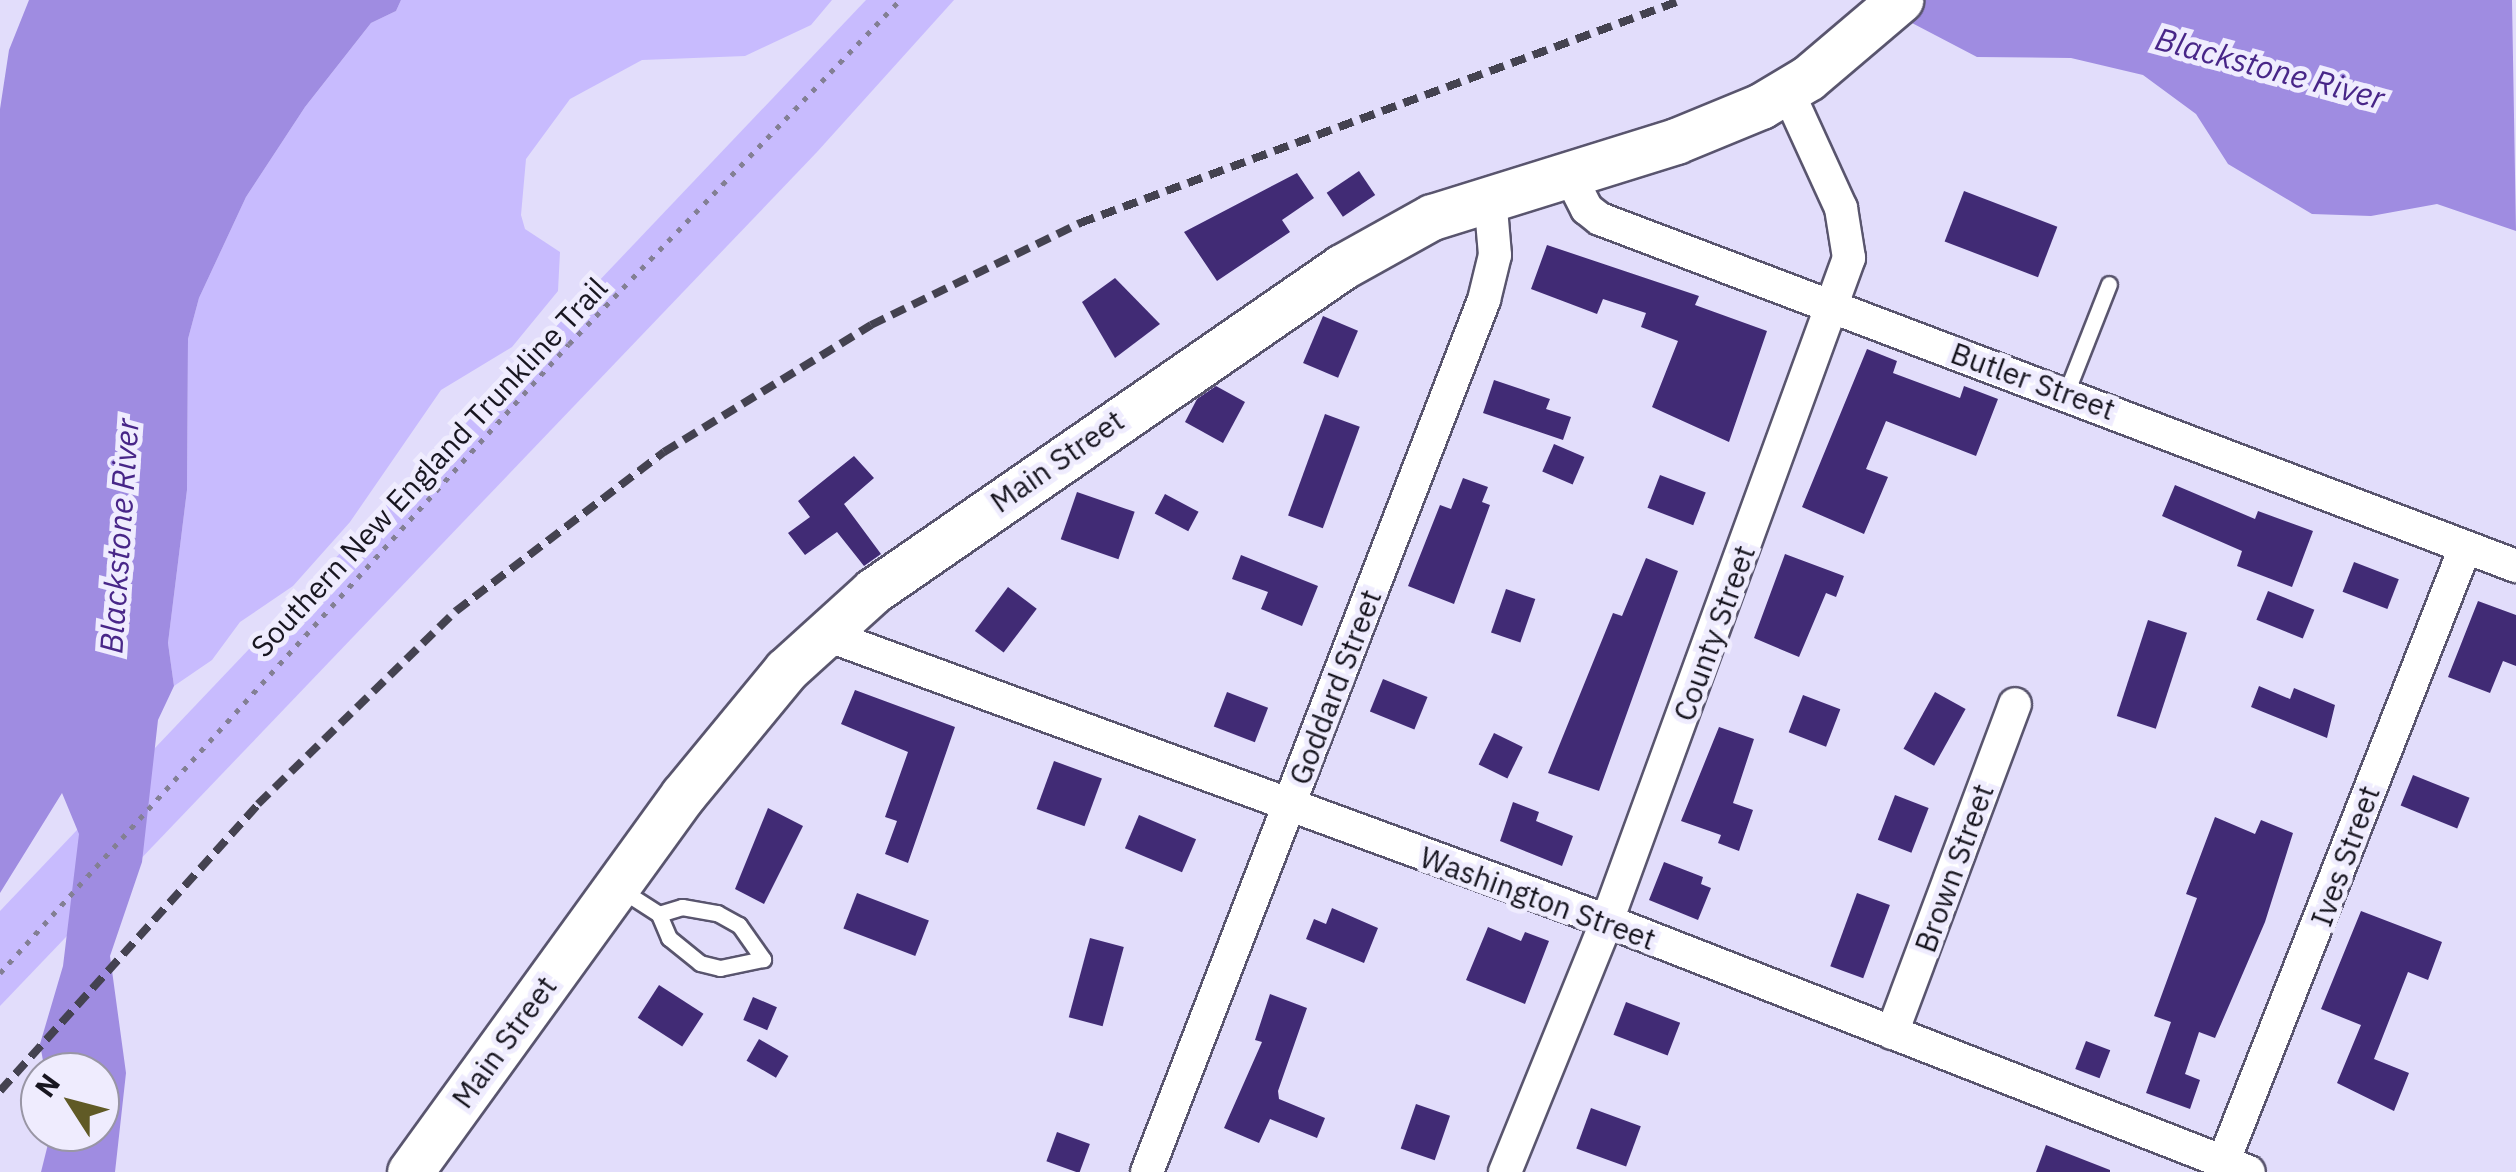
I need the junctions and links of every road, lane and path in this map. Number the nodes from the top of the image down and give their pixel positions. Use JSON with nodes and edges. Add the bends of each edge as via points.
{"nodes":[{"id":1,"x":900,"y":0,"type":"edge"},
{"id":2,"x":1900,"y":0,"type":"edge"},
{"id":3,"x":1798,"y":84,"type":"junction"},
{"id":4,"x":1569,"y":174,"type":"junction"},
{"id":5,"x":1490,"y":197,"type":"junction"},
{"id":6,"x":2110,"y":284,"type":"dead end"},
{"id":7,"x":1832,"y":308,"type":"junction"},
{"id":8,"x":2066,"y":393,"type":"junction"},
{"id":9,"x":2466,"y":548,"type":"junction"},
{"id":10,"x":2516,"y":566,"type":"edge"},
{"id":11,"x":824,"y":634,"type":"junction"},
{"id":12,"x":2015,"y":704,"type":"dead end"},
{"id":13,"x":1289,"y":804,"type":"junction"},
{"id":14,"x":616,"y":887,"type":"junction"},
{"id":15,"x":659,"y":914,"type":"junction"},
{"id":16,"x":1608,"y":921,"type":"junction"},
{"id":17,"x":0,"y":972,"type":"edge"},
{"id":18,"x":1892,"y":1033,"type":"junction"},
{"id":19,"x":2236,"y":1168,"type":"edge"},
{"id":20,"x":418,"y":1170,"type":"edge"},
{"id":21,"x":1146,"y":1172,"type":"edge"},
{"id":22,"x":1504,"y":1172,"type":"edge"}],
"edges":[{"from":1,"to":17,"type":"path","name":"Southern New England Trunkline Trail","via":[[570,344]]},
{"from":2,"to":3,"type":"main road","name":"Main Street"},
{"from":3,"to":4,"type":"main road","name":"Main Street","via":[[1717,126]]},
{"from":3,"to":7,"type":"street","name":"County Street","via":[[1849,232]]},
{"from":4,"to":5,"type":"main road","name":"Main Street"},
{"from":4,"to":7,"type":"street","name":"Butler Street","via":[[1587,209],[1600,218]]},
{"from":5,"to":11,"type":"main road","name":"Main Street","via":[[1387,241],[1260,320],[889,580]]},
{"from":5,"to":13,"type":"street","name":"Goddard Street","via":[[1495,255],[1484,300]]},
{"from":6,"to":8,"type":"lane"},
{"from":7,"to":8,"type":"street","name":"Butler Street"},
{"from":7,"to":16,"type":"street","name":"County Street"},
{"from":8,"to":9,"type":"street","name":"Butler Street"},
{"from":9,"to":10,"type":"street","name":"Butler Street"},
{"from":9,"to":19,"type":"street","name":"Ives Street"},
{"from":11,"to":13,"type":"street","name":"Washington Street"},
{"from":11,"to":14,"type":"main road","name":"Main Street","via":[[729,738]]},
{"from":12,"to":18,"type":"street","name":"Brown Street"},
{"from":13,"to":16,"type":"street","name":"Washington Street"},
{"from":13,"to":21,"type":"street","name":"Goddard Street"},
{"from":14,"to":15,"type":"lane"},
{"from":14,"to":20,"type":"main road","name":"Main Street"},
{"from":15,"to":15,"type":"lane","via":[[682,907],[717,912],[739,926],[763,958],[720,968],[700,963],[669,938]]},
{"from":16,"to":18,"type":"street","name":"Washington Street"},
{"from":16,"to":22,"type":"street","name":"County Street"},
{"from":18,"to":19,"type":"street","name":"Washington Street"}]}
